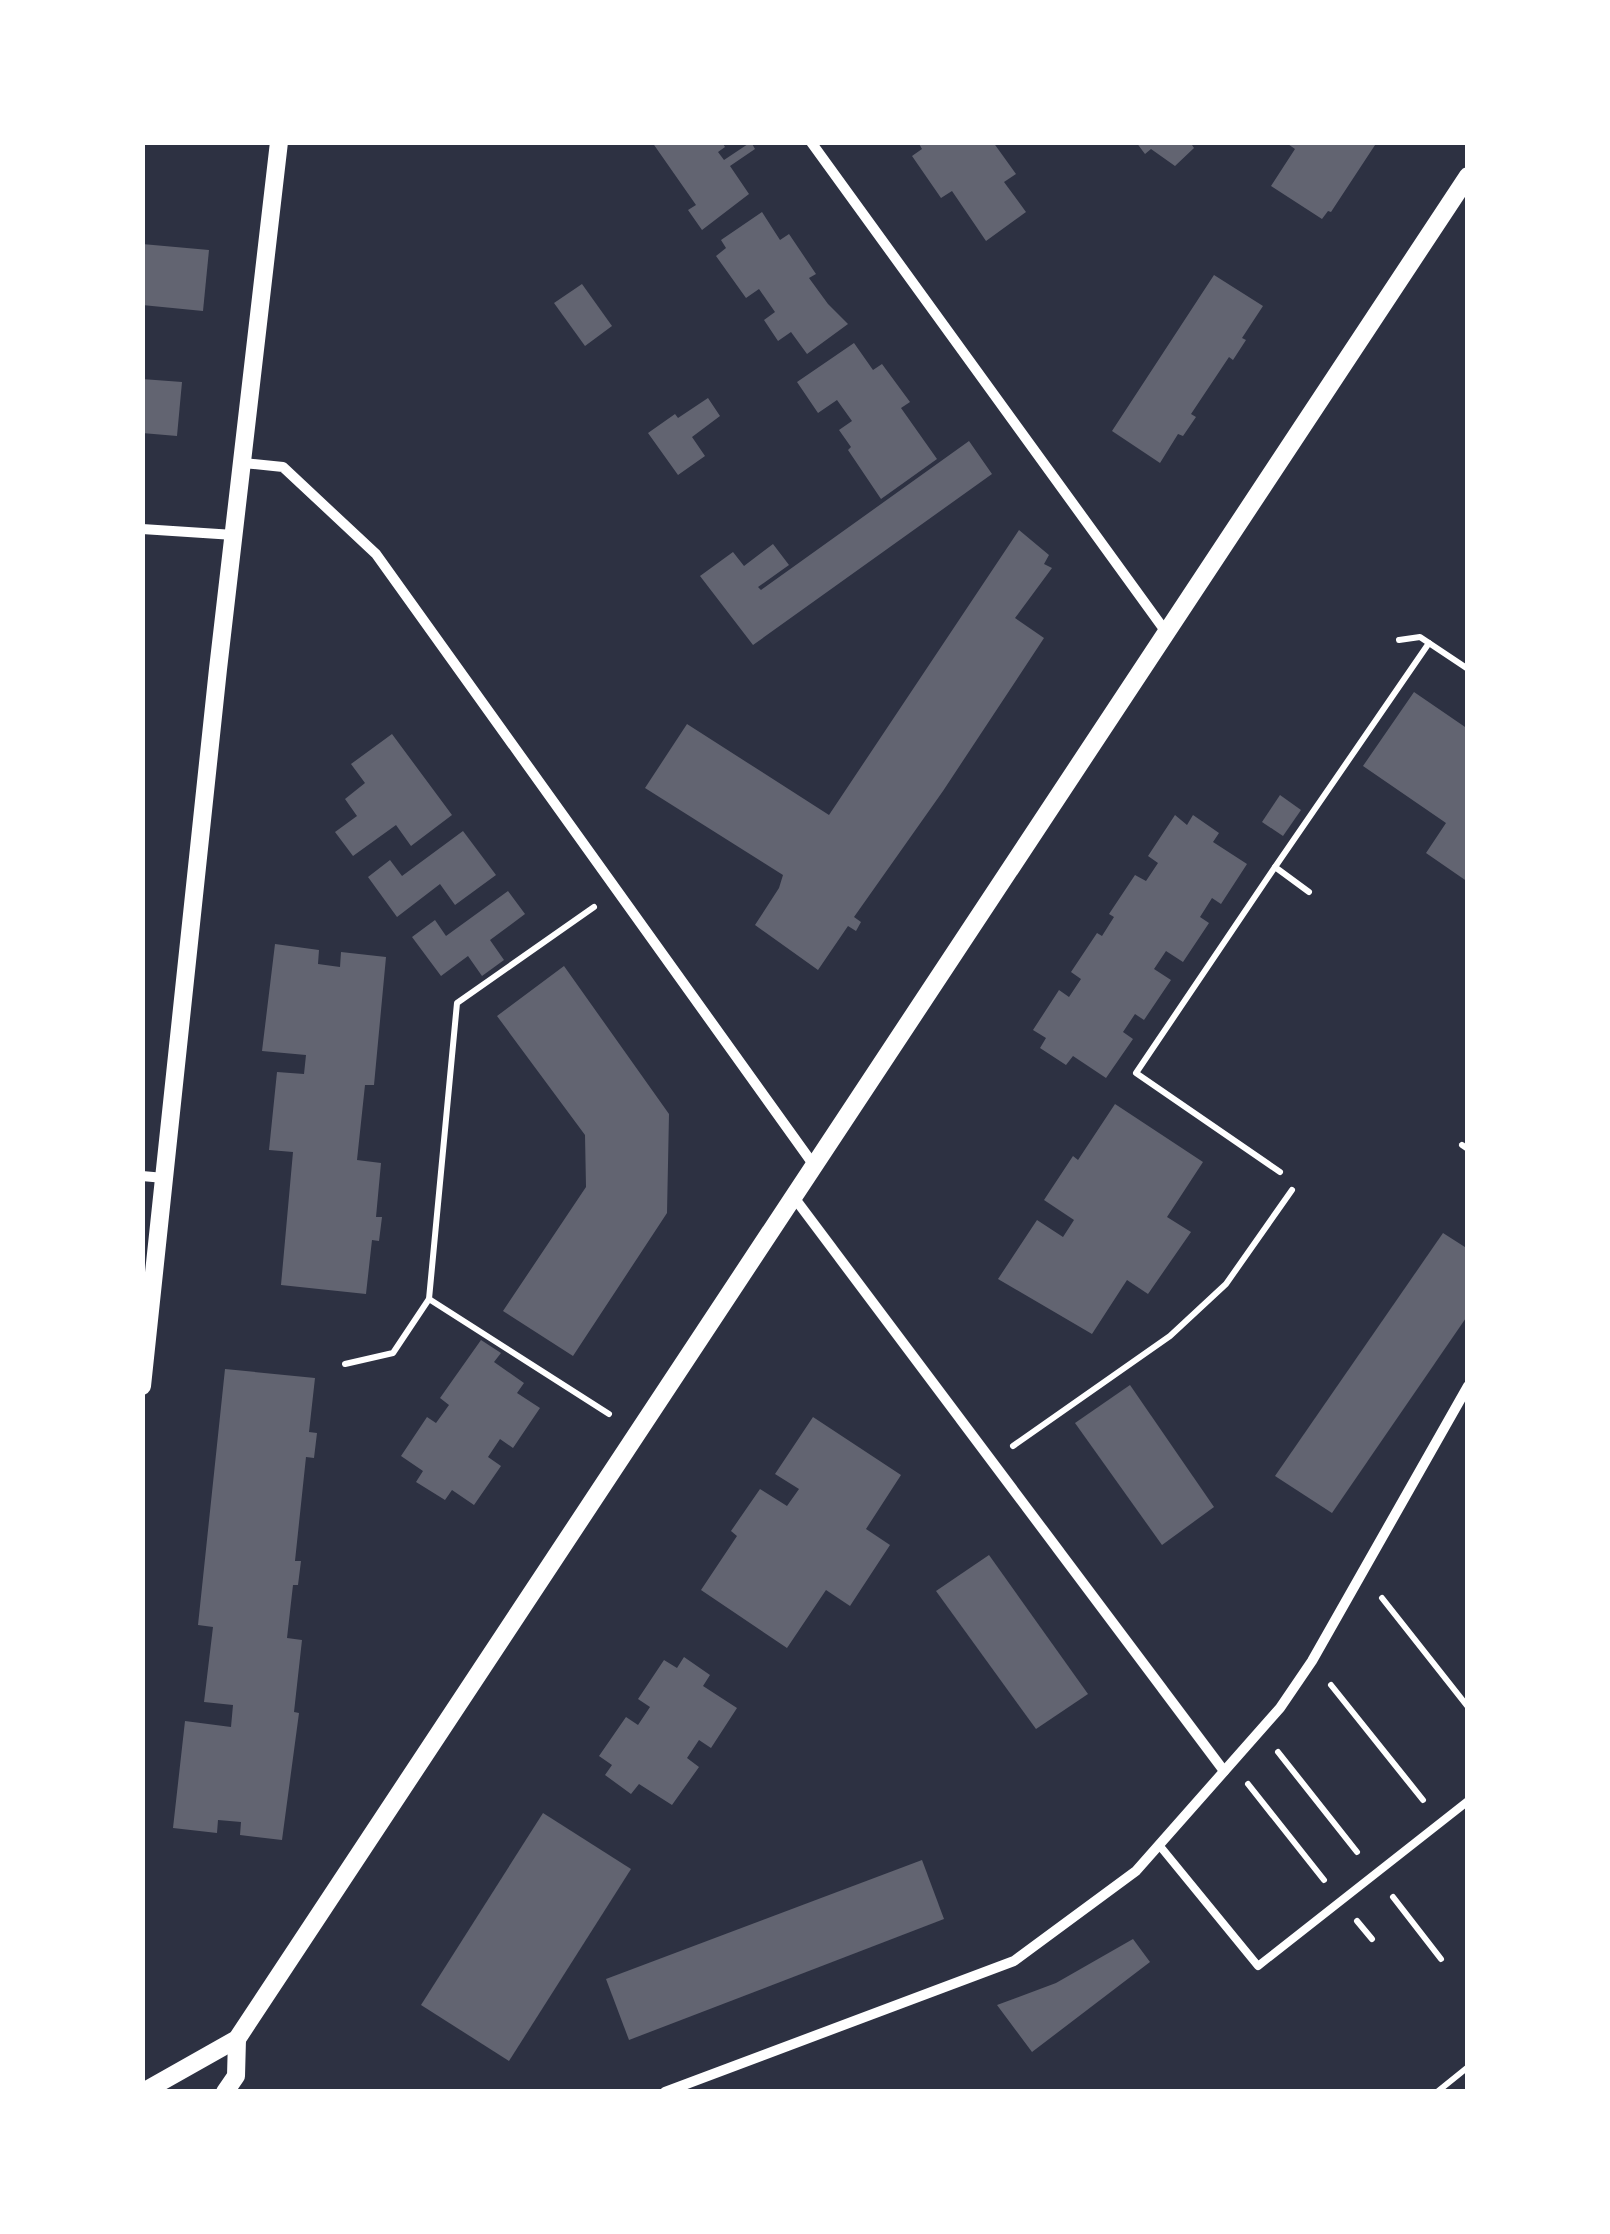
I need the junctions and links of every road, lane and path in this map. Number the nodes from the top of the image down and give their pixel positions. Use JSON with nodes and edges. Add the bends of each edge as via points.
{"nodes":[{"id":1,"x":279,"y":142,"type":"edge"},
{"id":2,"x":811,"y":142,"type":"edge"},
{"id":3,"x":1468,"y":176,"type":"edge"},
{"id":4,"x":242,"y":463,"type":"junction"},
{"id":5,"x":142,"y":528,"type":"edge"},
{"id":6,"x":234,"y":535,"type":"junction"},
{"id":7,"x":1166,"y":632,"type":"junction"},
{"id":8,"x":1399,"y":640,"type":"dead end"},
{"id":9,"x":1429,"y":643,"type":"junction"},
{"id":10,"x":1468,"y":669,"type":"edge"},
{"id":11,"x":1275,"y":867,"type":"junction"},
{"id":12,"x":617,"y":890,"type":"junction"},
{"id":13,"x":1309,"y":892,"type":"dead end"},
{"id":14,"x":814,"y":1164,"type":"junction"},
{"id":15,"x":1280,"y":1172,"type":"dead end"},
{"id":16,"x":142,"y":1176,"type":"edge"},
{"id":17,"x":164,"y":1178,"type":"junction"},
{"id":18,"x":1292,"y":1190,"type":"dead end"},
{"id":19,"x":792,"y":1195,"type":"junction"},
{"id":20,"x":429,"y":1299,"type":"junction"},
{"id":21,"x":345,"y":1364,"type":"dead end"},
{"id":22,"x":142,"y":1386,"type":"edge"},
{"id":23,"x":1468,"y":1386,"type":"edge"},
{"id":24,"x":637,"y":1432,"type":"junction"},
{"id":25,"x":992,"y":1461,"type":"junction"},
{"id":26,"x":1362,"y":1573,"type":"junction"},
{"id":27,"x":1312,"y":1661,"type":"junction"},
{"id":28,"x":1468,"y":1707,"type":"edge"},
{"id":29,"x":1260,"y":1730,"type":"junction"},
{"id":30,"x":1228,"y":1767,"type":"junction"},
{"id":31,"x":1468,"y":1801,"type":"edge"},
{"id":32,"x":1441,"y":1822,"type":"junction"},
{"id":33,"x":1159,"y":1845,"type":"junction"},
{"id":34,"x":1374,"y":1874,"type":"junction"},
{"id":35,"x":1341,"y":1901,"type":"junction"},
{"id":36,"x":1372,"y":1939,"type":"dead end"},
{"id":37,"x":1442,"y":1959,"type":"dead end"},
{"id":38,"x":238,"y":2038,"type":"junction"},
{"id":39,"x":1468,"y":2067,"type":"edge"},
{"id":40,"x":143,"y":2092,"type":"edge"},
{"id":41,"x":225,"y":2092,"type":"edge"},
{"id":42,"x":666,"y":2092,"type":"edge"},
{"id":43,"x":1437,"y":2092,"type":"edge"}],
"edges":[{"from":1,"to":4,"type":"street"},
{"from":2,"to":7,"type":"street"},
{"from":3,"to":7,"type":"street"},
{"from":4,"to":6,"type":"street"},
{"from":4,"to":12,"type":"street","via":[[283,466],[376,554]]},
{"from":5,"to":6,"type":"street"},
{"from":6,"to":17,"type":"street"},
{"from":7,"to":14,"type":"street"},
{"from":8,"to":9,"type":"path"},
{"from":9,"to":10,"type":"path"},
{"from":9,"to":11,"type":"path"},
{"from":11,"to":13,"type":"path"},
{"from":11,"to":15,"type":"path","via":[[1136,1073]]},
{"from":12,"to":14,"type":"street"},
{"from":12,"to":20,"type":"path","via":[[457,1003]]},
{"from":14,"to":19,"type":"street"},
{"from":16,"to":17,"type":"street"},
{"from":17,"to":22,"type":"street"},
{"from":18,"to":25,"type":"path","via":[[1226,1284],[1184,1323]]},
{"from":19,"to":24,"type":"street"},
{"from":19,"to":25,"type":"street"},
{"from":20,"to":21,"type":"path","via":[[394,1353]]},
{"from":20,"to":24,"type":"path"},
{"from":23,"to":26,"type":"street"},
{"from":24,"to":38,"type":"street"},
{"from":25,"to":30,"type":"street"},
{"from":26,"to":27,"type":"street"},
{"from":26,"to":28,"type":"path"},
{"from":27,"to":29,"type":"street"},
{"from":27,"to":32,"type":"path"},
{"from":29,"to":30,"type":"street"},
{"from":29,"to":34,"type":"path"},
{"from":30,"to":33,"type":"street"},
{"from":30,"to":35,"type":"path"},
{"from":31,"to":32,"type":"lane"},
{"from":32,"to":34,"type":"lane"},
{"from":33,"to":35,"type":"lane","via":[[1258,1966]]},
{"from":33,"to":42,"type":"street","via":[[1136,1871],[1014,1961]]},
{"from":34,"to":35,"type":"lane"},
{"from":34,"to":37,"type":"path"},
{"from":35,"to":36,"type":"path"},
{"from":38,"to":40,"type":"street"},
{"from":38,"to":41,"type":"street","via":[[236,2076]]},
{"from":39,"to":43,"type":"path"}]}
